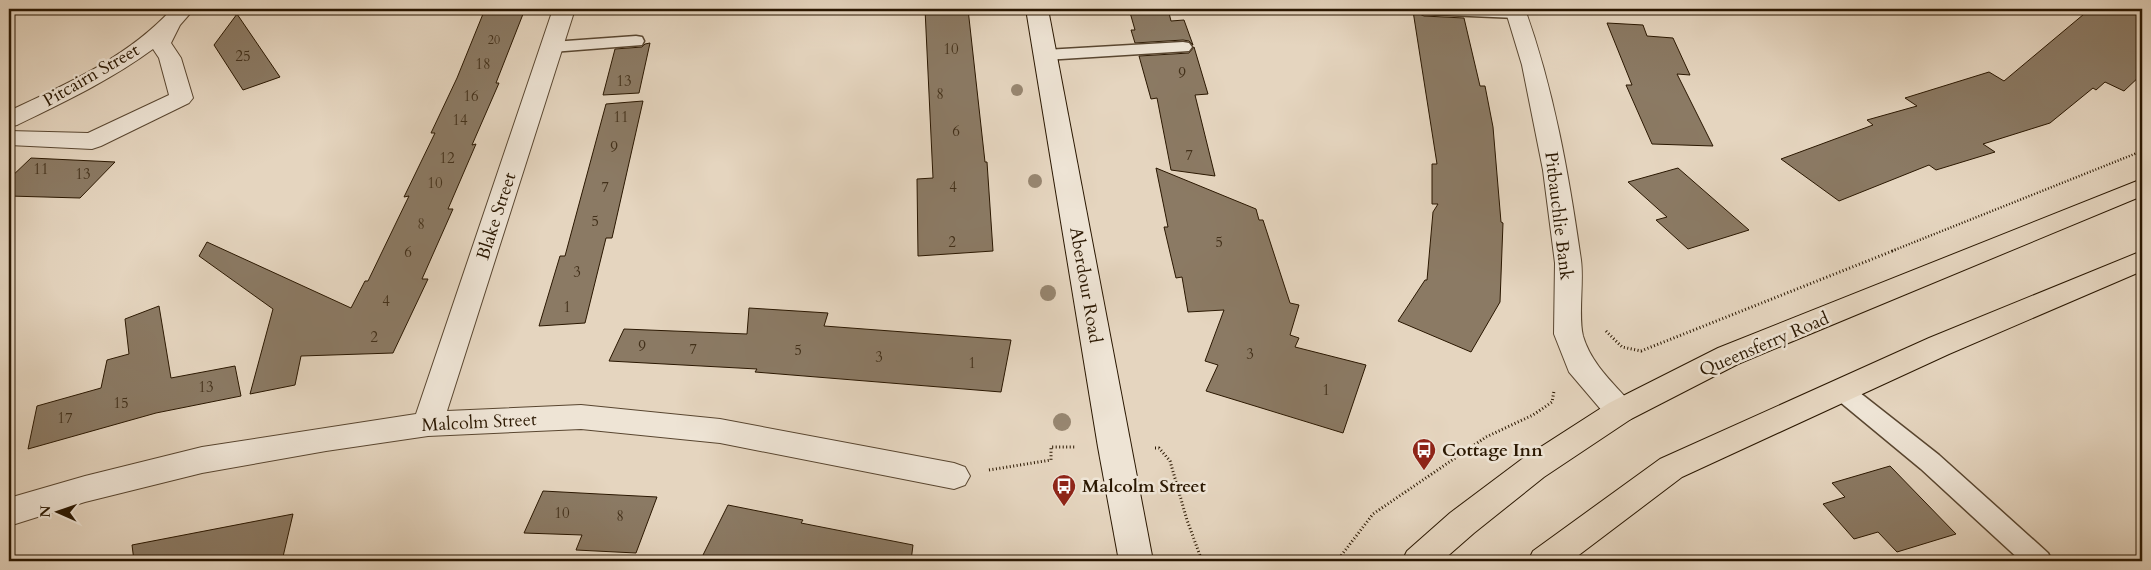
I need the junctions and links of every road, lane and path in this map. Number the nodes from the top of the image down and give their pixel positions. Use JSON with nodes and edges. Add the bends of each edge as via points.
{"nodes":[{"id":1,"x":564,"y":9,"type":"edge"},
{"id":2,"x":1037,"y":9,"type":"edge"},
{"id":3,"x":1424,"y":9,"type":"edge"},
{"id":4,"x":1516,"y":11,"type":"edge"},
{"id":5,"x":177,"y":17,"type":"edge"},
{"id":6,"x":636,"y":41,"type":"dead end"},
{"id":7,"x":552,"y":47,"type":"junction"},
{"id":8,"x":1183,"y":47,"type":"dead end"},
{"id":9,"x":1045,"y":55,"type":"junction"},
{"id":10,"x":10,"y":136,"type":"edge"},
{"id":11,"x":2142,"y":187,"type":"edge"},
{"id":12,"x":2142,"y":260,"type":"edge"},
{"id":13,"x":1842,"y":391,"type":"junction"},
{"id":14,"x":1620,"y":411,"type":"junction"},
{"id":15,"x":428,"y":424,"type":"junction"},
{"id":16,"x":1114,"y":447,"type":"junction"},
{"id":17,"x":954,"y":476,"type":"joint"},
{"id":18,"x":9,"y":512,"type":"edge"},
{"id":19,"x":1136,"y":561,"type":"edge"},
{"id":20,"x":1202,"y":561,"type":"edge"},
{"id":21,"x":1419,"y":561,"type":"edge"},
{"id":22,"x":1545,"y":561,"type":"edge"},
{"id":23,"x":2039,"y":561,"type":"edge"}],
"edges":[{"from":1,"to":7,"type":"street","name":"Blake Street"},
{"from":2,"to":9,"type":"street","name":"Aberdour Road"},
{"from":3,"to":4,"type":"lane"},
{"from":4,"to":14,"type":"street","name":"Pitbauchlie Bank","via":[[1533,65],[1555,170],[1568,263],[1568,334],[1578,364]]},
{"from":5,"to":10,"type":"street","name":"Pitcairn Street","via":[[118,64]]},
{"from":5,"to":10,"type":"street","name":"Pitcairn Street","via":[[160,43],[170,58],[181,98],[92,141]]},
{"from":6,"to":7,"type":"lane"},
{"from":7,"to":15,"type":"street","name":"Blake Street"},
{"from":8,"to":9,"type":"lane"},
{"from":9,"to":16,"type":"street","name":"Aberdour Road"},
{"from":11,"to":14,"type":"main road","name":"Queensferry Road","via":[[1728,356]]},
{"from":12,"to":13,"type":"main road"},
{"from":13,"to":22,"type":"main road","via":[[1671,468]]},
{"from":13,"to":23,"type":"lane","via":[[1930,462]]},
{"from":14,"to":21,"type":"main road","name":"Queensferry Road","via":[[1533,468],[1462,522]]},
{"from":15,"to":17,"type":"street","name":"Malcolm Street","via":[[581,417],[720,431]]},
{"from":15,"to":18,"type":"street","name":"Malcolm Street","via":[[202,460]]},
{"from":16,"to":17,"type":"path","via":[[1051,447],[1051,460]]},
{"from":16,"to":19,"type":"street","name":"Aberdour Road"},
{"from":16,"to":20,"type":"path","via":[[1158,448],[1170,461]]}]}
